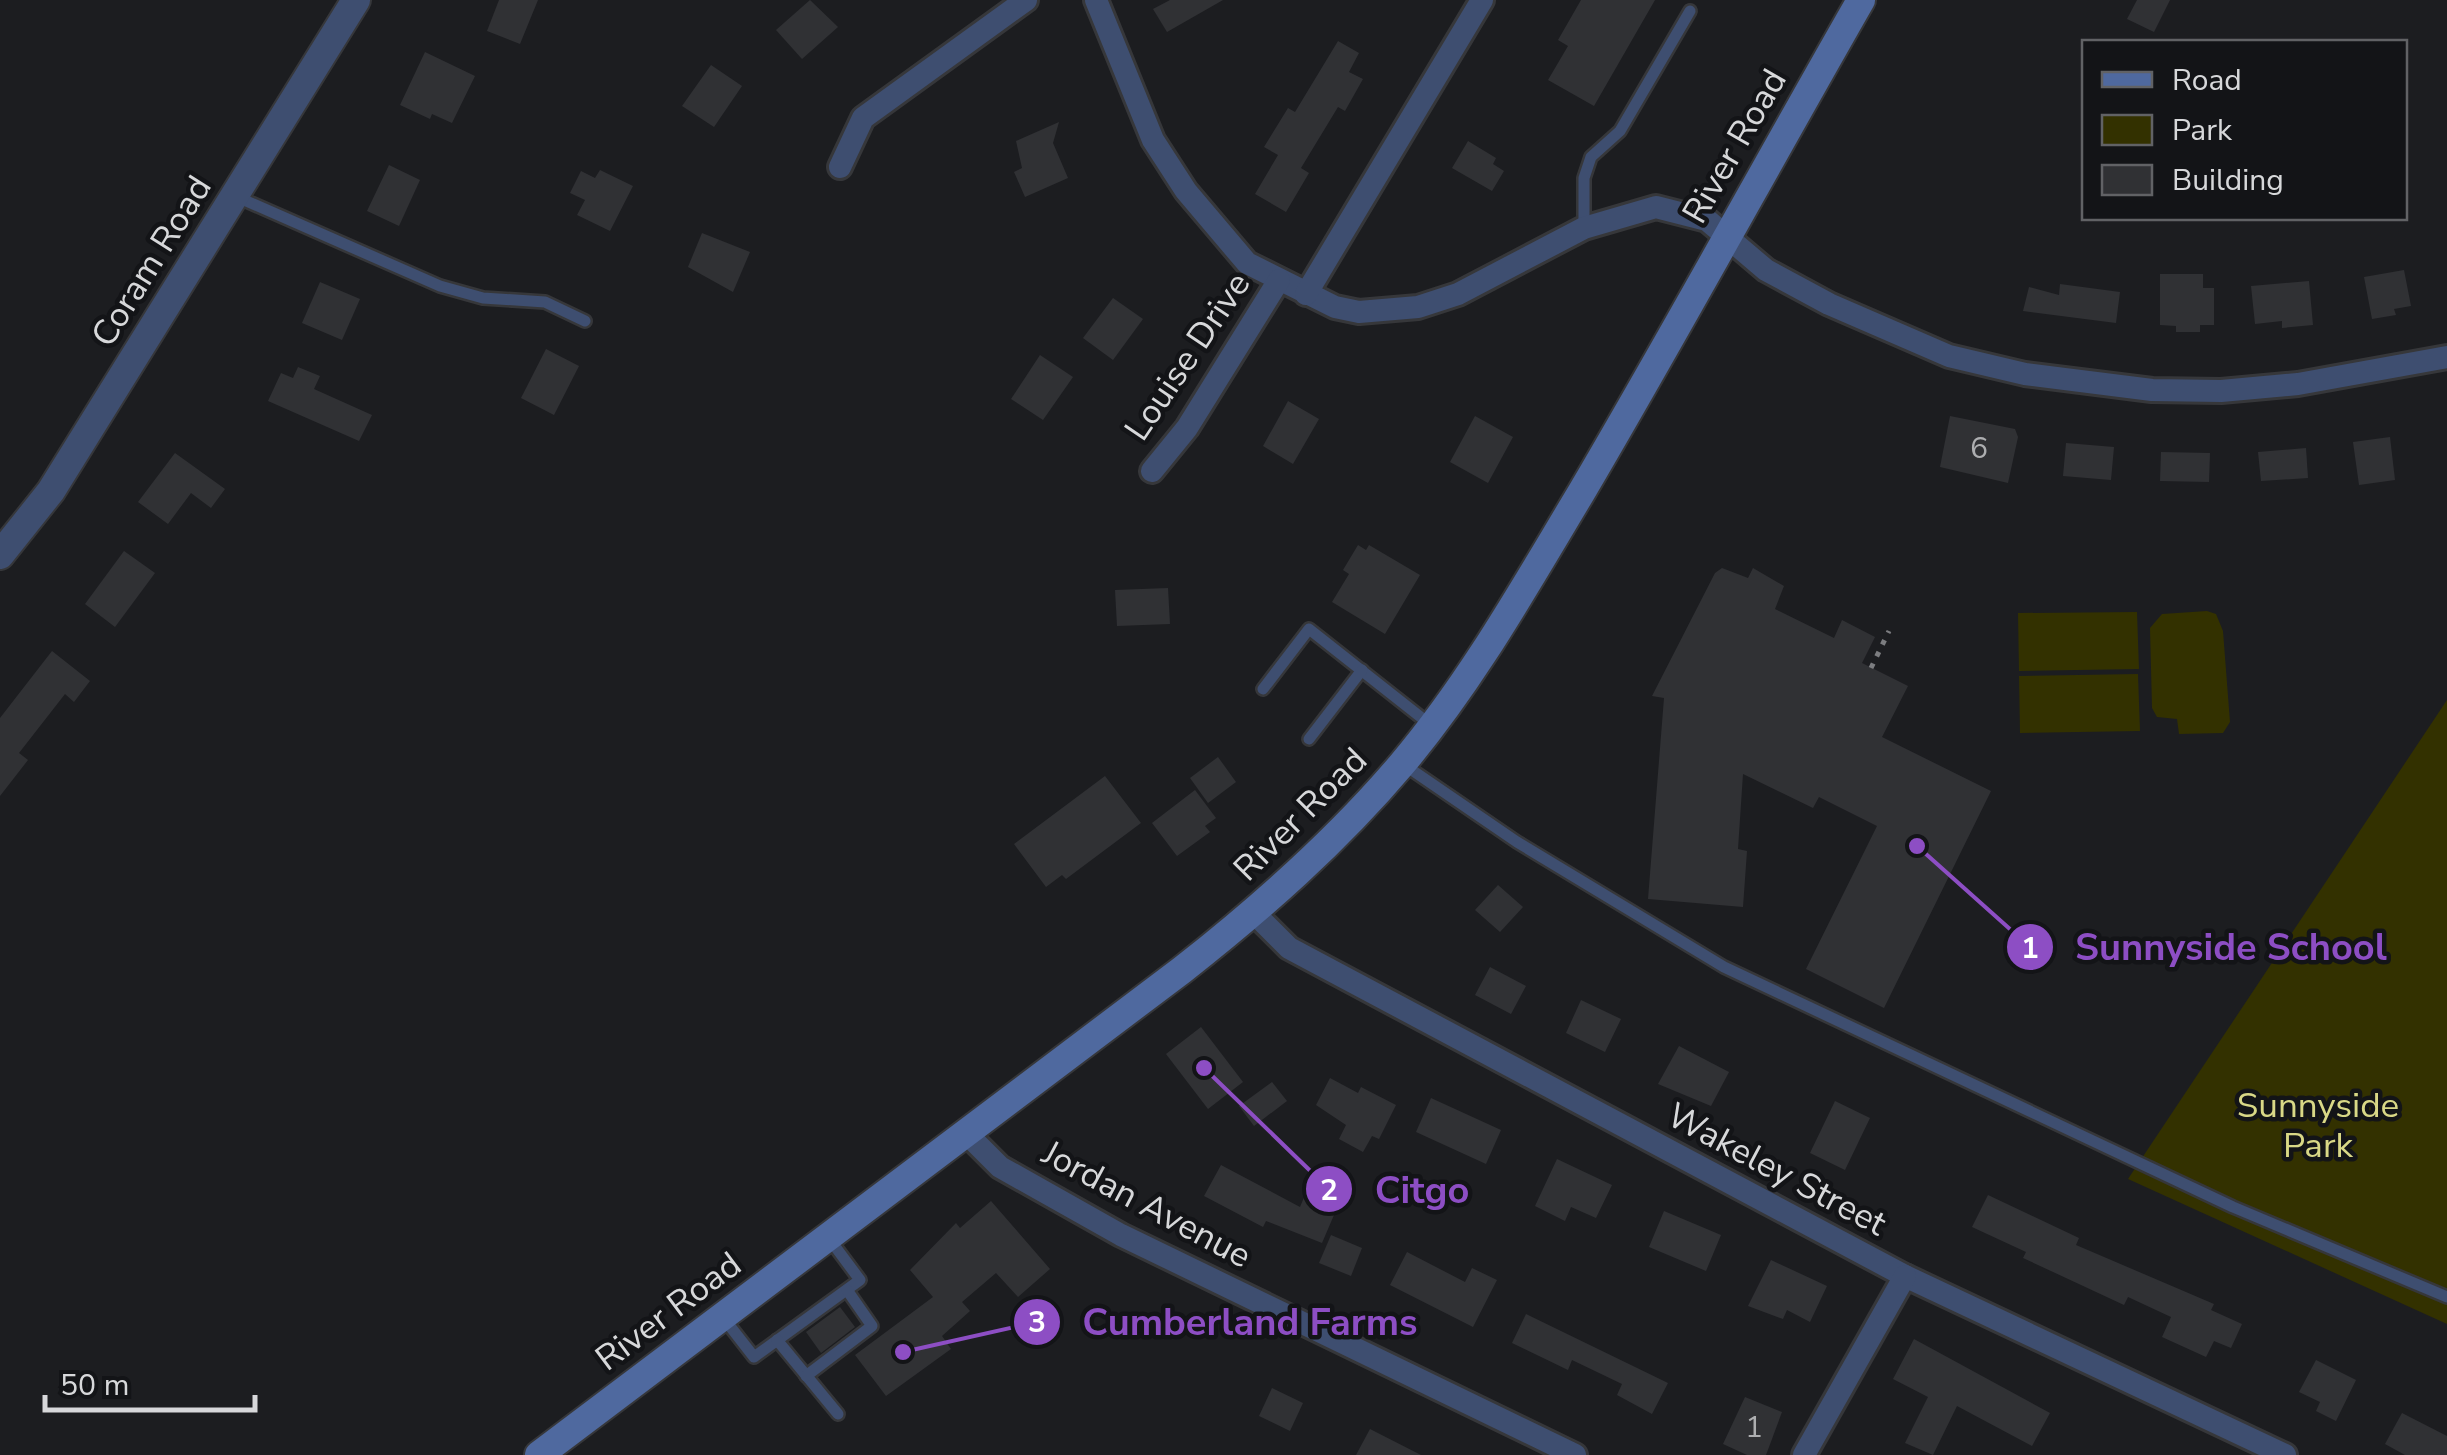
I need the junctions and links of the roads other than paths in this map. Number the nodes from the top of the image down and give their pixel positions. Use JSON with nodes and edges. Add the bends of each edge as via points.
{"nodes":[{"id":1,"x":356,"y":0,"type":"edge"},
{"id":2,"x":1026,"y":0,"type":"edge"},
{"id":3,"x":1096,"y":0,"type":"edge"},
{"id":4,"x":1482,"y":0,"type":"edge"},
{"id":5,"x":1861,"y":0,"type":"edge"},
{"id":6,"x":1690,"y":11,"type":"dead end"},
{"id":7,"x":840,"y":167,"type":"dead end"},
{"id":8,"x":235,"y":196,"type":"junction"},
{"id":9,"x":1584,"y":228,"type":"junction"},
{"id":10,"x":1727,"y":234,"type":"junction"},
{"id":11,"x":1279,"y":280,"type":"junction"},
{"id":12,"x":1306,"y":294,"type":"junction"},
{"id":13,"x":585,"y":321,"type":"dead end"},
{"id":14,"x":2447,"y":358,"type":"edge"},
{"id":15,"x":1152,"y":471,"type":"dead end"},
{"id":16,"x":0,"y":555,"type":"edge"},
{"id":17,"x":1362,"y":670,"type":"junction"},
{"id":18,"x":1263,"y":689,"type":"dead end"},
{"id":19,"x":1432,"y":726,"type":"junction"},
{"id":20,"x":1309,"y":739,"type":"dead end"},
{"id":21,"x":1402,"y":764,"type":"junction"},
{"id":22,"x":1254,"y":913,"type":"junction"},
{"id":23,"x":965,"y":1132,"type":"junction"},
{"id":24,"x":828,"y":1237,"type":"junction"},
{"id":25,"x":1905,"y":1276,"type":"junction"},
{"id":26,"x":847,"y":1290,"type":"junction"},
{"id":27,"x":2447,"y":1297,"type":"edge"},
{"id":28,"x":722,"y":1316,"type":"junction"},
{"id":29,"x":777,"y":1340,"type":"junction"},
{"id":30,"x":806,"y":1376,"type":"junction"},
{"id":31,"x":838,"y":1414,"type":"dead end"},
{"id":32,"x":539,"y":1455,"type":"edge"},
{"id":33,"x":1575,"y":1455,"type":"edge"},
{"id":34,"x":1804,"y":1455,"type":"edge"},
{"id":35,"x":2285,"y":1455,"type":"edge"}],
"edges":[{"from":1,"to":8,"type":"street","name":"Coram Road"},
{"from":2,"to":7,"type":"street","via":[[864,118]]},
{"from":3,"to":11,"type":"street","via":[[1153,140],[1186,191],[1247,263]]},
{"from":4,"to":12,"type":"street"},
{"from":5,"to":10,"type":"main road","name":"River Road"},
{"from":6,"to":9,"type":"lane","via":[[1620,131],[1591,157]]},
{"from":8,"to":13,"type":"lane","via":[[440,286],[483,298],[545,302]]},
{"from":8,"to":16,"type":"street","name":"Coram Road","via":[[52,491]]},
{"from":9,"to":10,"type":"street","via":[[1656,208],[1708,220]]},
{"from":9,"to":12,"type":"street","via":[[1458,294],[1418,307],[1358,312]]},
{"from":10,"to":14,"type":"street","via":[[1766,270],[1829,304],[1949,356],[2025,374],[2221,391]]},
{"from":10,"to":19,"type":"main road","name":"River Road","via":[[1496,635]]},
{"from":11,"to":12,"type":"street"},
{"from":11,"to":15,"type":"street","name":"Louise Drive","via":[[1187,428]]},
{"from":17,"to":18,"type":"lane","via":[[1309,629]]},
{"from":17,"to":19,"type":"lane"},
{"from":17,"to":20,"type":"lane"},
{"from":19,"to":21,"type":"main road","name":"River Road"},
{"from":21,"to":22,"type":"main road","name":"River Road","via":[[1338,836]]},
{"from":21,"to":27,"type":"lane","via":[[1724,967],[2233,1207]]},
{"from":22,"to":23,"type":"main road","name":"River Road"},
{"from":22,"to":25,"type":"street","name":"Wakeley Street","via":[[1289,948]]},
{"from":23,"to":24,"type":"main road","name":"River Road"},
{"from":23,"to":33,"type":"street","name":"Jordan Avenue","via":[[1000,1166],[1121,1234]]},
{"from":24,"to":26,"type":"lane","via":[[860,1280]]},
{"from":24,"to":28,"type":"main road","name":"River Road"},
{"from":25,"to":34,"type":"street"},
{"from":25,"to":35,"type":"street","name":"Wakeley Street"},
{"from":26,"to":29,"type":"lane"},
{"from":26,"to":30,"type":"lane","via":[[872,1326]]},
{"from":28,"to":29,"type":"lane","via":[[754,1356]]},
{"from":28,"to":32,"type":"main road","name":"River Road"},
{"from":29,"to":30,"type":"lane"},
{"from":30,"to":31,"type":"lane"}]}
